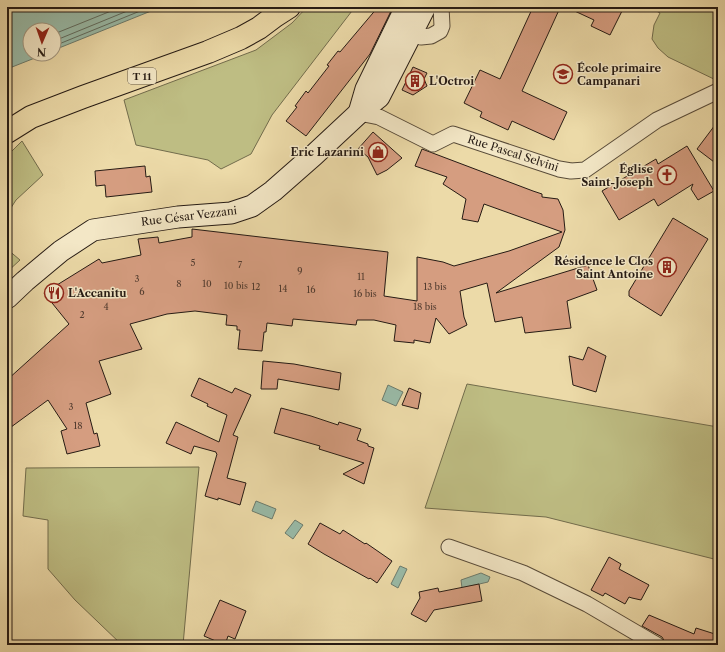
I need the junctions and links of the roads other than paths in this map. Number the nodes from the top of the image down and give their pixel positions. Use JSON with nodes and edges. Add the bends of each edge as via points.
{"nodes":[{"id":1,"x":425,"y":7,"type":"edge"},
{"id":2,"x":441,"y":7,"type":"edge"},
{"id":3,"x":282,"y":10,"type":"edge"},
{"id":4,"x":405,"y":22,"type":"edge"},
{"id":5,"x":718,"y":92,"type":"edge"},
{"id":6,"x":359,"y":113,"type":"junction"},
{"id":7,"x":7,"y":132,"type":"edge"},
{"id":8,"x":7,"y":298,"type":"edge"},
{"id":9,"x":449,"y":546,"type":"dead end"},
{"id":10,"x":658,"y":645,"type":"edge"}],
"edges":[{"from":1,"to":4,"type":"main road"},
{"from":2,"to":4,"type":"street","via":[[442,26],[440,31],[431,36],[421,37]]},
{"from":3,"to":7,"type":"main road","number":"T 11","via":[[241,38],[31,117]]},
{"from":4,"to":6,"type":"main road","via":[[366,89]]},
{"from":5,"to":6,"type":"street","name":"Rue Pascal Selvini","via":[[657,120],[585,170],[572,171],[453,134],[433,144],[380,117]]},
{"from":6,"to":8,"type":"main road","name":"Rue César Vezzani","via":[[273,191],[252,206],[231,213],[178,217],[94,230],[61,251]]},
{"from":9,"to":10,"type":"street","via":[[523,573],[587,604]]}]}
